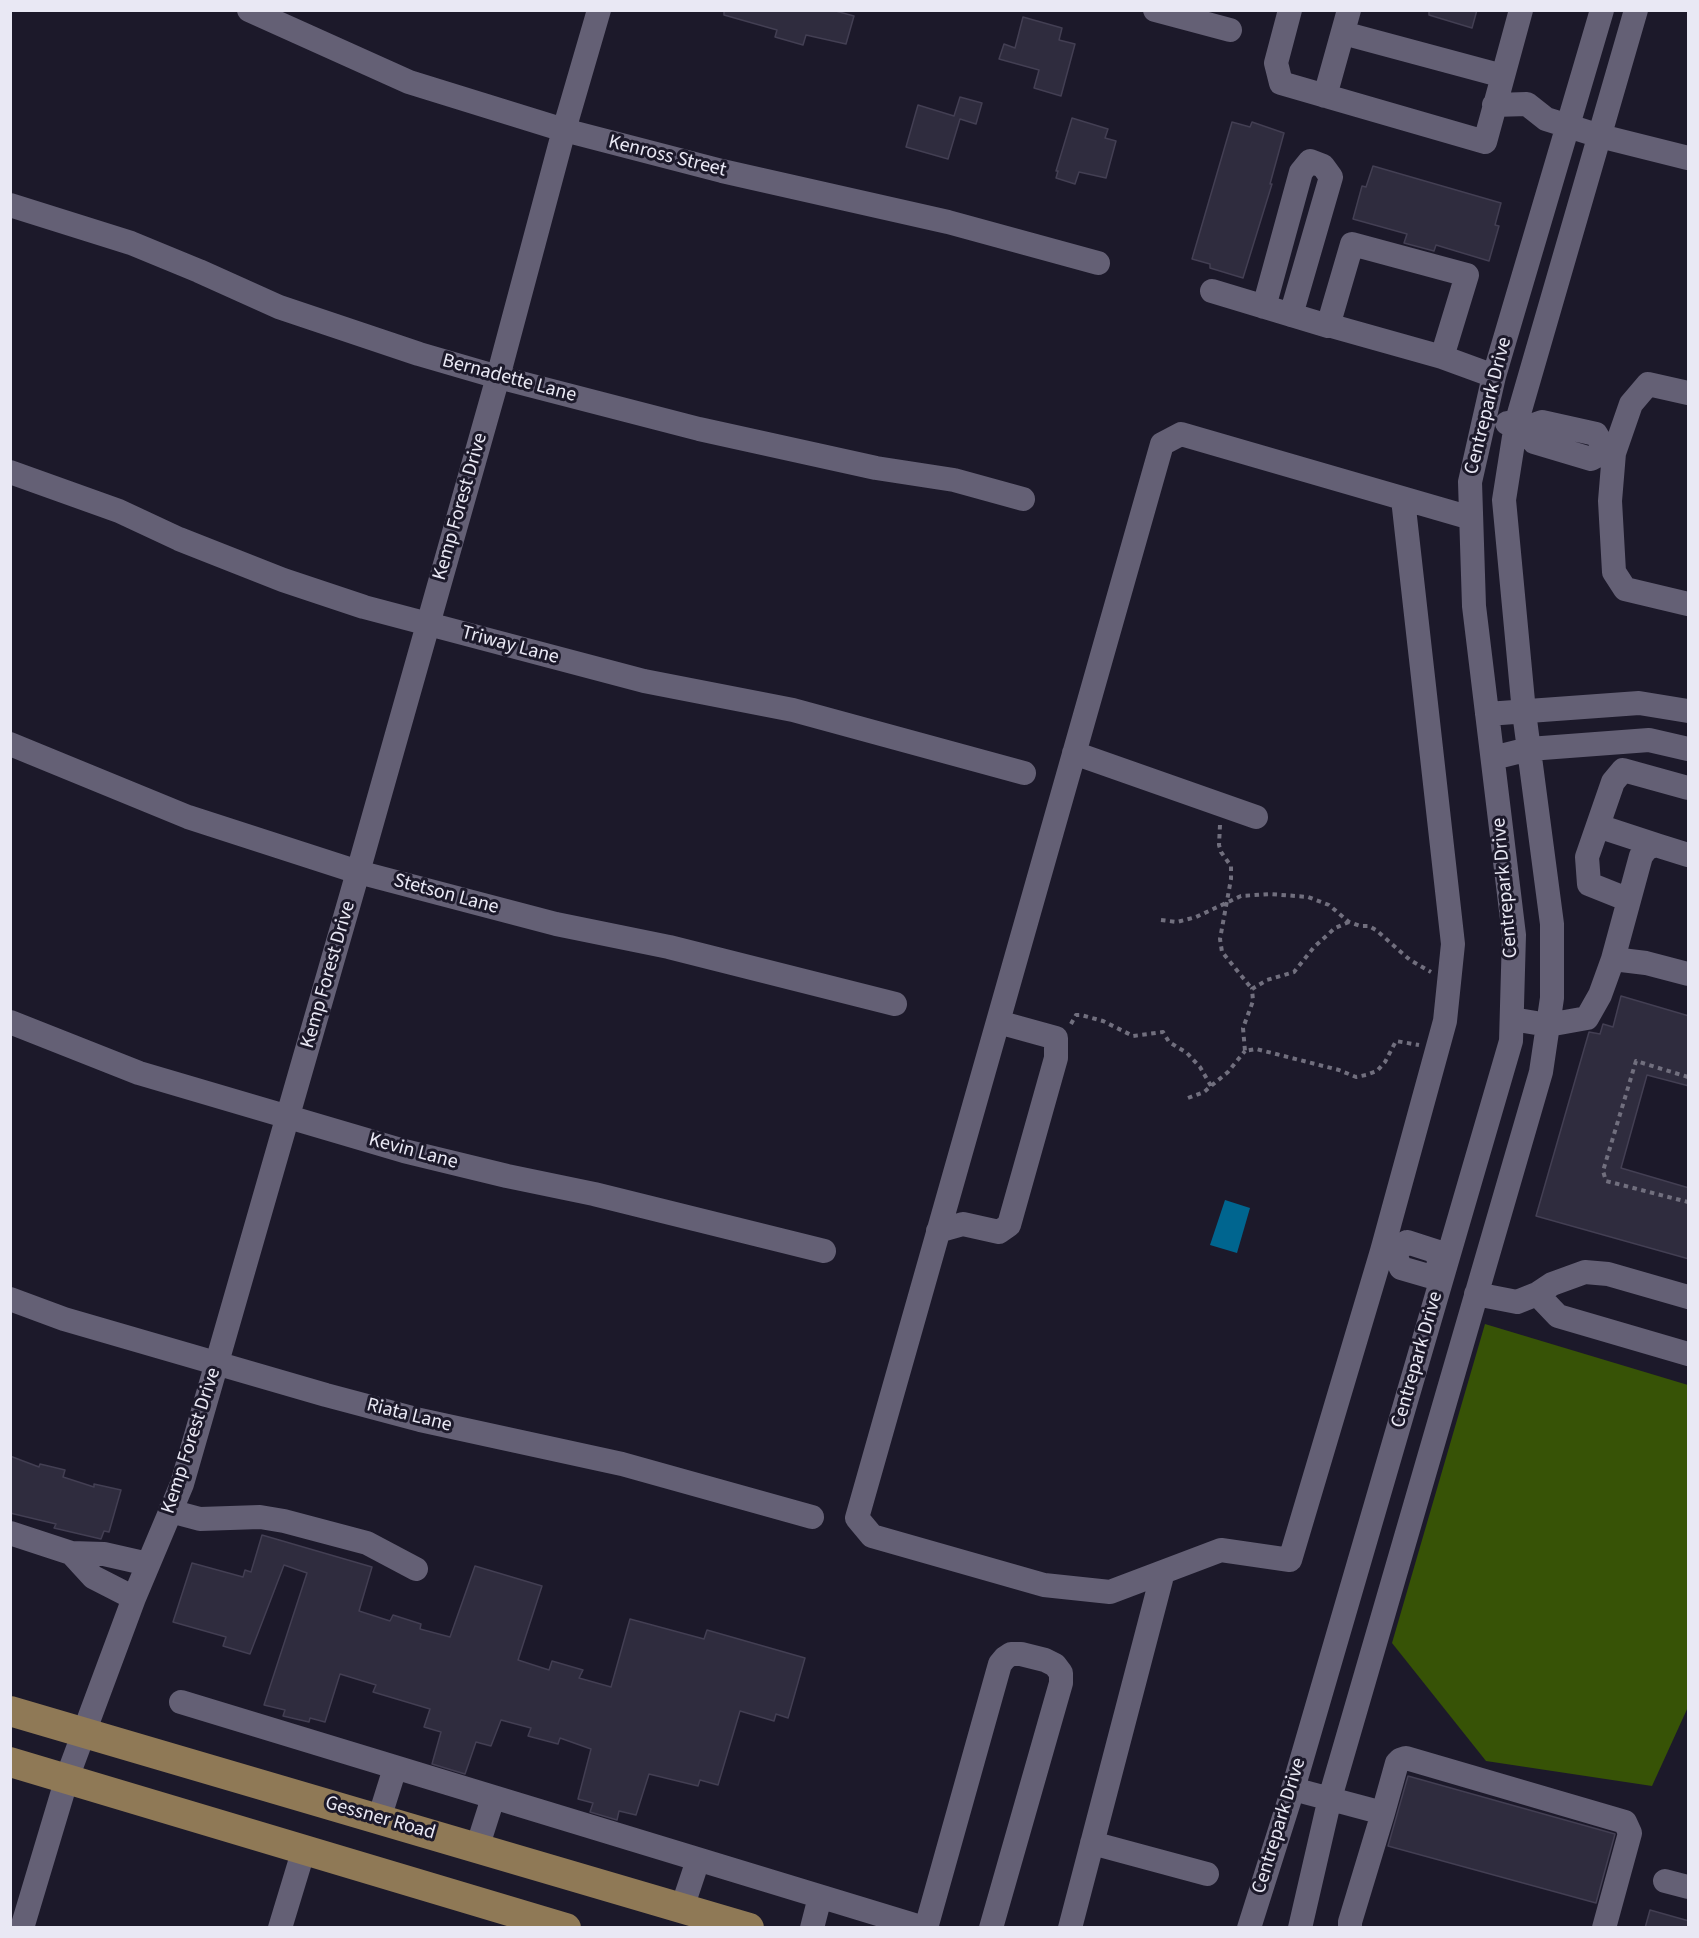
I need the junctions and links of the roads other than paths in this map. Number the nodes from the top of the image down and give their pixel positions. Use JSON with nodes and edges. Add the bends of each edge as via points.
{"nodes":[{"id":1,"x":249,"y":10,"type":"edge"},
{"id":2,"x":599,"y":10,"type":"edge"},
{"id":3,"x":1155,"y":10,"type":"edge"},
{"id":4,"x":1290,"y":10,"type":"edge"},
{"id":5,"x":1521,"y":10,"type":"edge"},
{"id":6,"x":1602,"y":10,"type":"edge"},
{"id":7,"x":1636,"y":10,"type":"edge"},
{"id":8,"x":1346,"y":22,"type":"edge"},
{"id":9,"x":1230,"y":30,"type":"dead end"},
{"id":10,"x":1503,"y":76,"type":"junction"},
{"id":11,"x":1325,"y":96,"type":"junction"},
{"id":12,"x":1494,"y":105,"type":"junction"},
{"id":13,"x":1569,"y":126,"type":"junction"},
{"id":14,"x":564,"y":130,"type":"junction"},
{"id":15,"x":1599,"y":136,"type":"junction"},
{"id":16,"x":1689,"y":158,"type":"edge"},
{"id":17,"x":10,"y":205,"type":"edge"},
{"id":18,"x":1098,"y":263,"type":"dead end"},
{"id":19,"x":1212,"y":291,"type":"dead end"},
{"id":20,"x":1264,"y":307,"type":"junction"},
{"id":21,"x":1291,"y":315,"type":"junction"},
{"id":22,"x":1328,"y":325,"type":"junction"},
{"id":23,"x":1442,"y":357,"type":"junction"},
{"id":24,"x":1494,"y":376,"type":"junction"},
{"id":25,"x":498,"y":378,"type":"junction"},
{"id":26,"x":1689,"y":393,"type":"edge"},
{"id":27,"x":1484,"y":421,"type":"junction"},
{"id":28,"x":1520,"y":426,"type":"junction"},
{"id":29,"x":1610,"y":452,"type":"junction"},
{"id":30,"x":10,"y":472,"type":"edge"},
{"id":31,"x":1023,"y":499,"type":"dead end"},
{"id":32,"x":1402,"y":499,"type":"junction"},
{"id":33,"x":1471,"y":518,"type":"junction"},
{"id":34,"x":1689,"y":604,"type":"edge"},
{"id":35,"x":428,"y":624,"type":"junction"},
{"id":36,"x":1689,"y":711,"type":"edge"},
{"id":37,"x":1524,"y":712,"type":"junction"},
{"id":38,"x":1487,"y":714,"type":"junction"},
{"id":39,"x":10,"y":744,"type":"edge"},
{"id":40,"x":1689,"y":748,"type":"edge"},
{"id":41,"x":1529,"y":749,"type":"junction"},
{"id":42,"x":1074,"y":753,"type":"junction"},
{"id":43,"x":1493,"y":758,"type":"junction"},
{"id":44,"x":1024,"y":773,"type":"dead end"},
{"id":45,"x":1689,"y":788,"type":"edge"},
{"id":46,"x":1256,"y":817,"type":"dead end"},
{"id":47,"x":1598,"y":826,"type":"junction"},
{"id":48,"x":1656,"y":845,"type":"junction"},
{"id":49,"x":1689,"y":855,"type":"edge"},
{"id":50,"x":358,"y":872,"type":"junction"},
{"id":51,"x":1629,"y":900,"type":"junction"},
{"id":52,"x":1612,"y":959,"type":"junction"},
{"id":53,"x":1689,"y":974,"type":"edge"},
{"id":54,"x":895,"y":1004,"type":"dead end"},
{"id":55,"x":1512,"y":1019,"type":"junction"},
{"id":56,"x":10,"y":1022,"type":"edge"},
{"id":57,"x":998,"y":1022,"type":"junction"},
{"id":58,"x":1548,"y":1024,"type":"junction"},
{"id":59,"x":288,"y":1118,"type":"junction"},
{"id":60,"x":938,"y":1231,"type":"junction"},
{"id":61,"x":824,"y":1251,"type":"dead end"},
{"id":62,"x":1388,"y":1252,"type":"junction"},
{"id":63,"x":1442,"y":1268,"type":"junction"},
{"id":64,"x":1479,"y":1286,"type":"junction"},
{"id":65,"x":1537,"y":1294,"type":"junction"},
{"id":66,"x":1689,"y":1297,"type":"edge"},
{"id":67,"x":10,"y":1299,"type":"edge"},
{"id":68,"x":1689,"y":1354,"type":"edge"},
{"id":69,"x":217,"y":1364,"type":"junction"},
{"id":70,"x":170,"y":1511,"type":"junction"},
{"id":71,"x":812,"y":1518,"type":"dead end"},
{"id":72,"x":1368,"y":1531,"type":"junction"},
{"id":73,"x":10,"y":1533,"type":"edge"},
{"id":74,"x":1405,"y":1542,"type":"junction"},
{"id":75,"x":71,"y":1553,"type":"junction"},
{"id":76,"x":148,"y":1564,"type":"junction"},
{"id":77,"x":416,"y":1569,"type":"dead end"},
{"id":78,"x":1163,"y":1572,"type":"junction"},
{"id":79,"x":134,"y":1598,"type":"junction"},
{"id":80,"x":181,"y":1702,"type":"dead end"},
{"id":81,"x":10,"y":1711,"type":"edge"},
{"id":82,"x":83,"y":1732,"type":"junction"},
{"id":83,"x":10,"y":1762,"type":"edge"},
{"id":84,"x":395,"y":1768,"type":"junction"},
{"id":85,"x":67,"y":1778,"type":"junction"},
{"id":86,"x":1293,"y":1789,"type":"junction"},
{"id":87,"x":493,"y":1798,"type":"junction"},
{"id":88,"x":1330,"y":1798,"type":"junction"},
{"id":89,"x":1383,"y":1813,"type":"junction"},
{"id":90,"x":379,"y":1819,"type":"junction"},
{"id":91,"x":1092,"y":1843,"type":"junction"},
{"id":92,"x":477,"y":1848,"type":"junction"},
{"id":93,"x":304,"y":1849,"type":"junction"},
{"id":94,"x":698,"y":1860,"type":"junction"},
{"id":95,"x":1207,"y":1874,"type":"dead end"},
{"id":96,"x":1665,"y":1881,"type":"dead end"},
{"id":97,"x":1689,"y":1887,"type":"edge"},
{"id":98,"x":820,"y":1897,"type":"junction"},
{"id":99,"x":682,"y":1908,"type":"junction"},
{"id":100,"x":848,"y":1917,"type":"edge"},
{"id":101,"x":22,"y":1928,"type":"edge"},
{"id":102,"x":280,"y":1928,"type":"edge"},
{"id":103,"x":566,"y":1928,"type":"edge"},
{"id":104,"x":749,"y":1928,"type":"edge"},
{"id":105,"x":812,"y":1928,"type":"edge"},
{"id":106,"x":925,"y":1928,"type":"edge"},
{"id":107,"x":991,"y":1928,"type":"edge"},
{"id":108,"x":1070,"y":1928,"type":"edge"},
{"id":109,"x":1249,"y":1928,"type":"edge"},
{"id":110,"x":1300,"y":1928,"type":"edge"},
{"id":111,"x":1350,"y":1928,"type":"edge"},
{"id":112,"x":1604,"y":1928,"type":"edge"}],
"edges":[{"from":1,"to":14,"type":"street","name":"Kenross Street","via":[[409,82]]},
{"from":2,"to":14,"type":"street","name":"Kemp Forest Drive"},
{"from":3,"to":9,"type":"street"},
{"from":4,"to":11,"type":"street","via":[[1276,63],[1281,83]]},
{"from":5,"to":10,"type":"street"},
{"from":6,"to":13,"type":"street","name":"Centrepark Drive"},
{"from":7,"to":15,"type":"street","name":"Centrepark Drive"},
{"from":8,"to":10,"type":"street"},
{"from":8,"to":11,"type":"street"},
{"from":10,"to":12,"type":"street"},
{"from":11,"to":12,"type":"street","via":[[1485,142]]},
{"from":12,"to":13,"type":"street","via":[[1522,122],[1546,119]]},
{"from":13,"to":15,"type":"street"},
{"from":13,"to":24,"type":"street","name":"Centrepark Drive"},
{"from":14,"to":18,"type":"street","name":"Kenross Street","via":[[722,171],[948,222]]},
{"from":14,"to":25,"type":"street","name":"Kemp Forest Drive"},
{"from":15,"to":16,"type":"street"},
{"from":15,"to":28,"type":"street","name":"Centrepark Drive"},
{"from":17,"to":25,"type":"street","name":"Bernadette Lane","via":[[131,243],[279,307]]},
{"from":19,"to":20,"type":"street"},
{"from":20,"to":21,"type":"street"},
{"from":20,"to":21,"type":"street","via":[[1301,172],[1310,161],[1323,166],[1330,177]]},
{"from":21,"to":22,"type":"street"},
{"from":22,"to":23,"type":"street"},
{"from":22,"to":23,"type":"street","via":[[1352,244],[1467,275]]},
{"from":23,"to":24,"type":"street"},
{"from":24,"to":27,"type":"street","name":"Centrepark Drive"},
{"from":25,"to":31,"type":"street","name":"Bernadette Lane","via":[[710,432],[876,468],[954,480]]},
{"from":25,"to":35,"type":"street","name":"Kemp Forest Drive"},
{"from":26,"to":29,"type":"street","via":[[1648,384],[1631,404]]},
{"from":27,"to":28,"type":"street"},
{"from":27,"to":33,"type":"street","name":"Centrepark Drive","via":[[1470,482]]},
{"from":28,"to":29,"type":"street","via":[[1534,442],[1582,457],[1591,459]]},
{"from":28,"to":37,"type":"street","name":"Centrepark Drive","via":[[1504,500]]},
{"from":29,"to":34,"type":"street","via":[[1614,572],[1625,589]]},
{"from":30,"to":35,"type":"street","name":"Triway Lane","via":[[119,511],[283,580]]},
{"from":32,"to":33,"type":"street"},
{"from":32,"to":42,"type":"street","via":[[1181,434],[1162,444]]},
{"from":32,"to":62,"type":"street","via":[[1453,945],[1446,1021]]},
{"from":33,"to":38,"type":"street","name":"Centrepark Drive","via":[[1474,606]]},
{"from":35,"to":44,"type":"street","name":"Triway Lane","via":[[644,681],[792,710]]},
{"from":35,"to":50,"type":"street","name":"Kemp Forest Drive"},
{"from":36,"to":37,"type":"street","via":[[1639,703]]},
{"from":37,"to":38,"type":"street"},
{"from":37,"to":41,"type":"street","name":"Centrepark Drive"},
{"from":38,"to":43,"type":"street","name":"Centrepark Drive"},
{"from":39,"to":50,"type":"street","name":"Stetson Lane","via":[[188,817]]},
{"from":40,"to":41,"type":"street","via":[[1649,740]]},
{"from":41,"to":43,"type":"street"},
{"from":41,"to":58,"type":"street","name":"Centrepark Drive","via":[[1552,924]]},
{"from":42,"to":46,"type":"street"},
{"from":42,"to":57,"type":"street"},
{"from":43,"to":55,"type":"street","name":"Centrepark Drive","via":[[1514,935]]},
{"from":45,"to":47,"type":"street","via":[[1623,770],[1613,782]]},
{"from":47,"to":48,"type":"street"},
{"from":47,"to":51,"type":"street","via":[[1587,857],[1589,884]]},
{"from":48,"to":49,"type":"street"},
{"from":48,"to":51,"type":"street","via":[[1641,856]]},
{"from":50,"to":54,"type":"street","name":"Stetson Lane","via":[[556,924],[669,947]]},
{"from":50,"to":59,"type":"street","name":"Kemp Forest Drive"},
{"from":51,"to":52,"type":"street"},
{"from":52,"to":53,"type":"street"},
{"from":52,"to":58,"type":"street","via":[[1587,1018]]},
{"from":55,"to":58,"type":"street"},
{"from":55,"to":63,"type":"street","name":"Centrepark Drive","via":[[1511,1041]]},
{"from":56,"to":59,"type":"street","name":"Kevin Lane","via":[[139,1073]]},
{"from":57,"to":60,"type":"street"},
{"from":57,"to":60,"type":"street","via":[[1056,1038],[1056,1058],[1009,1225],[999,1232],[963,1224]]},
{"from":58,"to":64,"type":"street","name":"Centrepark Drive","via":[[1541,1072]]},
{"from":59,"to":61,"type":"street","name":"Kevin Lane","via":[[416,1154]]},
{"from":59,"to":69,"type":"street","name":"Kemp Forest Drive"},
{"from":60,"to":78,"type":"street","via":[[857,1518],[872,1536],[1044,1585],[1110,1592]]},
{"from":62,"to":63,"type":"street","via":[[1407,1242],[1438,1252]]},
{"from":62,"to":78,"type":"street","via":[[1290,1560],[1221,1550]]},
{"from":63,"to":64,"type":"street"},
{"from":63,"to":72,"type":"street","name":"Centrepark Drive"},
{"from":64,"to":65,"type":"street","via":[[1516,1302]]},
{"from":64,"to":74,"type":"street","name":"Centrepark Drive"},
{"from":65,"to":66,"type":"street","via":[[1585,1272],[1608,1274]]},
{"from":65,"to":68,"type":"street","via":[[1558,1316]]},
{"from":67,"to":69,"type":"street","name":"Riata Lane","via":[[64,1320]]},
{"from":69,"to":70,"type":"street","name":"Kemp Forest Drive","via":[[182,1484]]},
{"from":69,"to":71,"type":"street","name":"Riata Lane","via":[[420,1420],[622,1464]]},
{"from":70,"to":76,"type":"street","name":"Kemp Forest Drive"},
{"from":70,"to":77,"type":"street","via":[[200,1519],[260,1517],[284,1521],[367,1544]]},
{"from":72,"to":74,"type":"street"},
{"from":72,"to":86,"type":"street","name":"Centrepark Drive"},
{"from":73,"to":75,"type":"street"},
{"from":74,"to":88,"type":"street","name":"Centrepark Drive"},
{"from":75,"to":76,"type":"street","via":[[104,1554]]},
{"from":75,"to":79,"type":"street","via":[[93,1577]]},
{"from":76,"to":79,"type":"street","name":"Kemp Forest Drive"},
{"from":78,"to":91,"type":"street"},
{"from":79,"to":82,"type":"street","name":"Kemp Forest Drive"},
{"from":80,"to":84,"type":"street"},
{"from":81,"to":82,"type":"main road","name":"Gessner Road"},
{"from":82,"to":85,"type":"street","name":"Kemp Forest Drive"},
{"from":82,"to":90,"type":"main road","name":"Gessner Road"},
{"from":83,"to":85,"type":"main road"},
{"from":84,"to":87,"type":"street"},
{"from":84,"to":90,"type":"street"},
{"from":85,"to":93,"type":"main road"},
{"from":85,"to":101,"type":"street","name":"Kemp Forest Drive"},
{"from":86,"to":88,"type":"street"},
{"from":86,"to":109,"type":"street","name":"Centrepark Drive"},
{"from":87,"to":92,"type":"street"},
{"from":87,"to":94,"type":"street"},
{"from":88,"to":89,"type":"street"},
{"from":88,"to":110,"type":"street","name":"Centrepark Drive"},
{"from":89,"to":111,"type":"street"},
{"from":89,"to":112,"type":"street","via":[[1397,1763],[1406,1758],[1625,1822],[1630,1833]]},
{"from":90,"to":92,"type":"main road","name":"Gessner Road"},
{"from":91,"to":95,"type":"street"},
{"from":91,"to":108,"type":"street"},
{"from":92,"to":99,"type":"main road","name":"Gessner Road"},
{"from":93,"to":102,"type":"street"},
{"from":93,"to":103,"type":"main road"},
{"from":94,"to":98,"type":"street"},
{"from":94,"to":99,"type":"street"},
{"from":96,"to":97,"type":"street"},
{"from":98,"to":100,"type":"street"},
{"from":98,"to":105,"type":"street"},
{"from":99,"to":104,"type":"main road","name":"Gessner Road"},
{"from":100,"to":106,"type":"street"},
{"from":106,"to":107,"type":"street","via":[[999,1664],[1011,1654],[1021,1654],[1054,1665],[1061,1673],[1060,1683]]}]}
